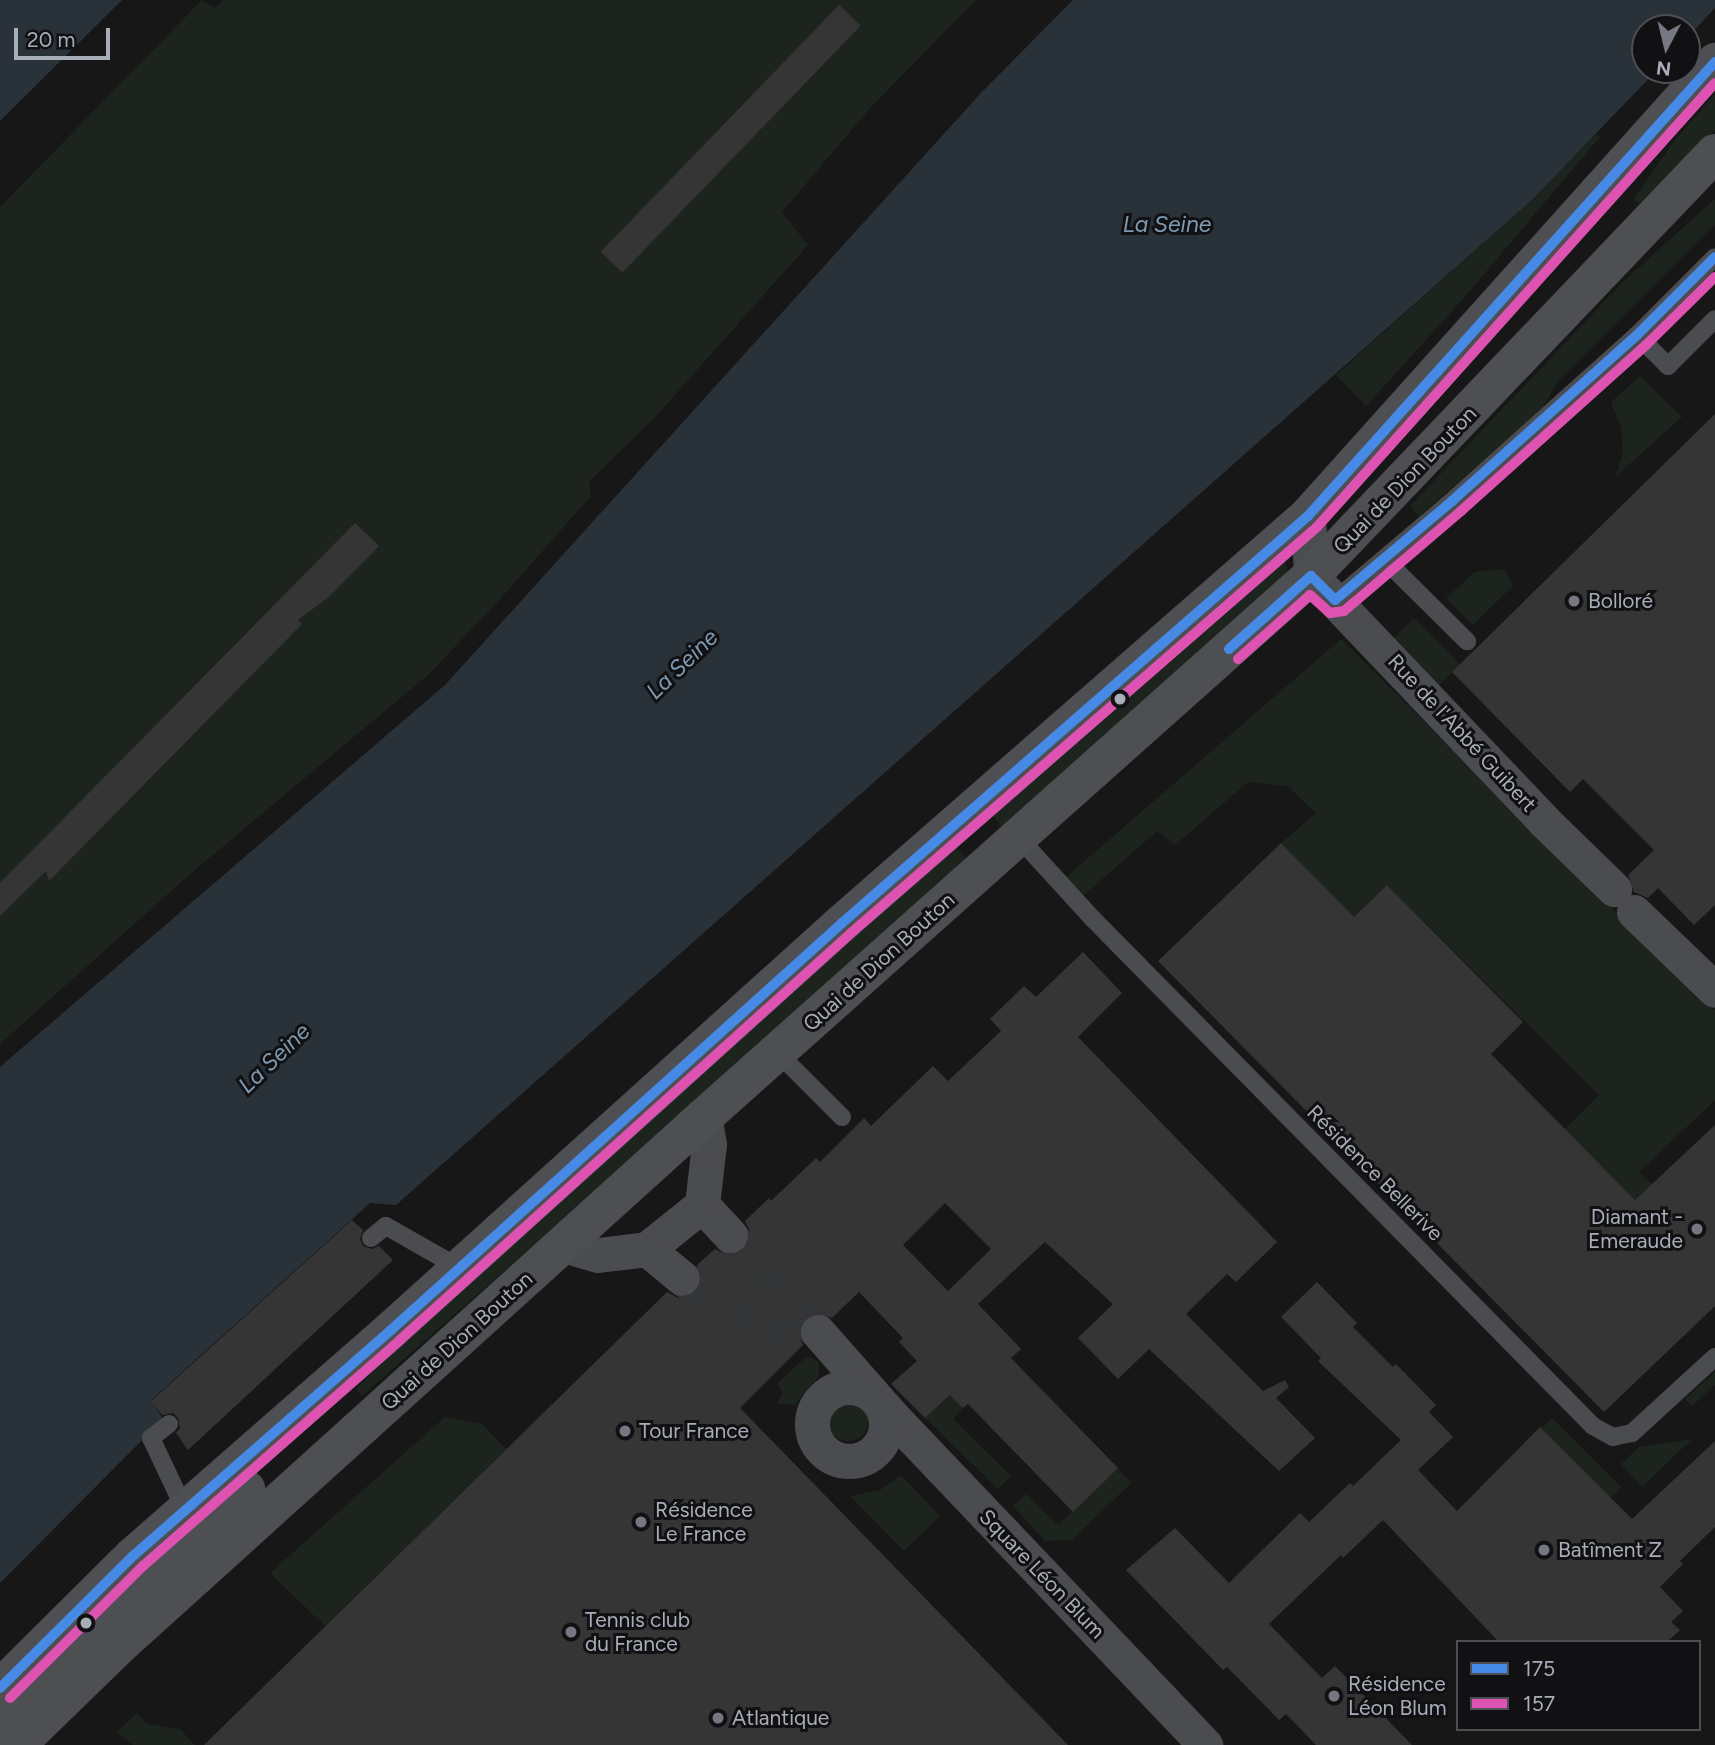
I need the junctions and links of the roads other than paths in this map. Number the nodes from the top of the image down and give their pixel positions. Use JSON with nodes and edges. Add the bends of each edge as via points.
{"nodes":[{"id":1,"x":1715,"y":62,"type":"edge"},
{"id":2,"x":1715,"y":153,"type":"edge"},
{"id":3,"x":1715,"y":187,"type":"edge"},
{"id":4,"x":1657,"y":216,"type":"junction"},
{"id":5,"x":1715,"y":257,"type":"edge"},
{"id":6,"x":1715,"y":319,"type":"edge"},
{"id":7,"x":1637,"y":335,"type":"junction"},
{"id":8,"x":1308,"y":516,"type":"junction"},
{"id":9,"x":1384,"y":559,"type":"junction"},
{"id":10,"x":1323,"y":588,"type":"junction"},
{"id":11,"x":1467,"y":641,"type":"dead end"},
{"id":12,"x":1019,"y":838,"type":"junction"},
{"id":13,"x":1715,"y":990,"type":"edge"},
{"id":14,"x":777,"y":1052,"type":"junction"},
{"id":15,"x":704,"y":1117,"type":"junction"},
{"id":16,"x":842,"y":1117,"type":"dead end"},
{"id":17,"x":702,"y":1205,"type":"junction"},
{"id":18,"x":730,"y":1235,"type":"tunnel mouth"},
{"id":19,"x":371,"y":1238,"type":"dead end"},
{"id":20,"x":563,"y":1245,"type":"junction"},
{"id":21,"x":648,"y":1249,"type":"junction"},
{"id":22,"x":458,"y":1267,"type":"junction"},
{"id":23,"x":682,"y":1278,"type":"tunnel mouth"},
{"id":24,"x":391,"y":1330,"type":"junction"},
{"id":25,"x":818,"y":1332,"type":"dead end"},
{"id":26,"x":1715,"y":1357,"type":"edge"},
{"id":27,"x":169,"y":1424,"type":"dead end"},
{"id":28,"x":185,"y":1510,"type":"junction"},
{"id":29,"x":0,"y":1688,"type":"edge"},
{"id":30,"x":0,"y":1722,"type":"edge"},
{"id":31,"x":17,"y":1745,"type":"edge"},
{"id":32,"x":1205,"y":1745,"type":"edge"}],
"edges":[{"from":1,"to":8,"type":"main road","name":"Quai de Dion Bouton"},
{"from":2,"to":4,"type":"main road","name":"Quai de Dion Bouton"},
{"from":3,"to":4,"type":"main road","via":[[1694,206]]},
{"from":4,"to":10,"type":"main road","name":"Quai de Dion Bouton"},
{"from":5,"to":7,"type":"lane"},
{"from":6,"to":7,"type":"lane","via":[[1668,366]]},
{"from":7,"to":9,"type":"lane"},
{"from":8,"to":10,"type":"street"},
{"from":8,"to":22,"type":"main road","name":"Quai de Dion Bouton"},
{"from":9,"to":10,"type":"lane"},
{"from":9,"to":11,"type":"lane"},
{"from":10,"to":12,"type":"main road","name":"Quai de Dion Bouton"},
{"from":10,"to":13,"type":"street","name":"Rue de l'Abbé Guibert","via":[[1544,821]]},
{"from":12,"to":14,"type":"main road","name":"Quai de Dion Bouton"},
{"from":12,"to":26,"type":"lane","name":"Résidence Bellerive","via":[[1207,1035],[1603,1434],[1632,1433]]},
{"from":14,"to":15,"type":"main road","name":"Quai de Dion Bouton"},
{"from":14,"to":16,"type":"lane"},
{"from":15,"to":17,"type":"street","via":[[709,1144]]},
{"from":15,"to":20,"type":"main road","name":"Quai de Dion Bouton"},
{"from":17,"to":18,"type":"street"},
{"from":17,"to":21,"type":"street"},
{"from":19,"to":22,"type":"lane","via":[[386,1226]]},
{"from":20,"to":21,"type":"street","via":[[598,1255]]},
{"from":20,"to":31,"type":"main road","name":"Quai de Dion Bouton","via":[[130,1636]]},
{"from":21,"to":23,"type":"street"},
{"from":22,"to":24,"type":"main road","name":"Quai de Dion Bouton"},
{"from":24,"to":28,"type":"main road","name":"Quai de Dion Bouton"},
{"from":24,"to":30,"type":"main road","name":"Quai de Dion Bouton","via":[[319,1420]]},
{"from":25,"to":32,"type":"street","name":"Square Léon Blum"},
{"from":27,"to":28,"type":"lane","via":[[152,1438]]},
{"from":28,"to":29,"type":"main road","name":"Quai de Dion Bouton"}]}
